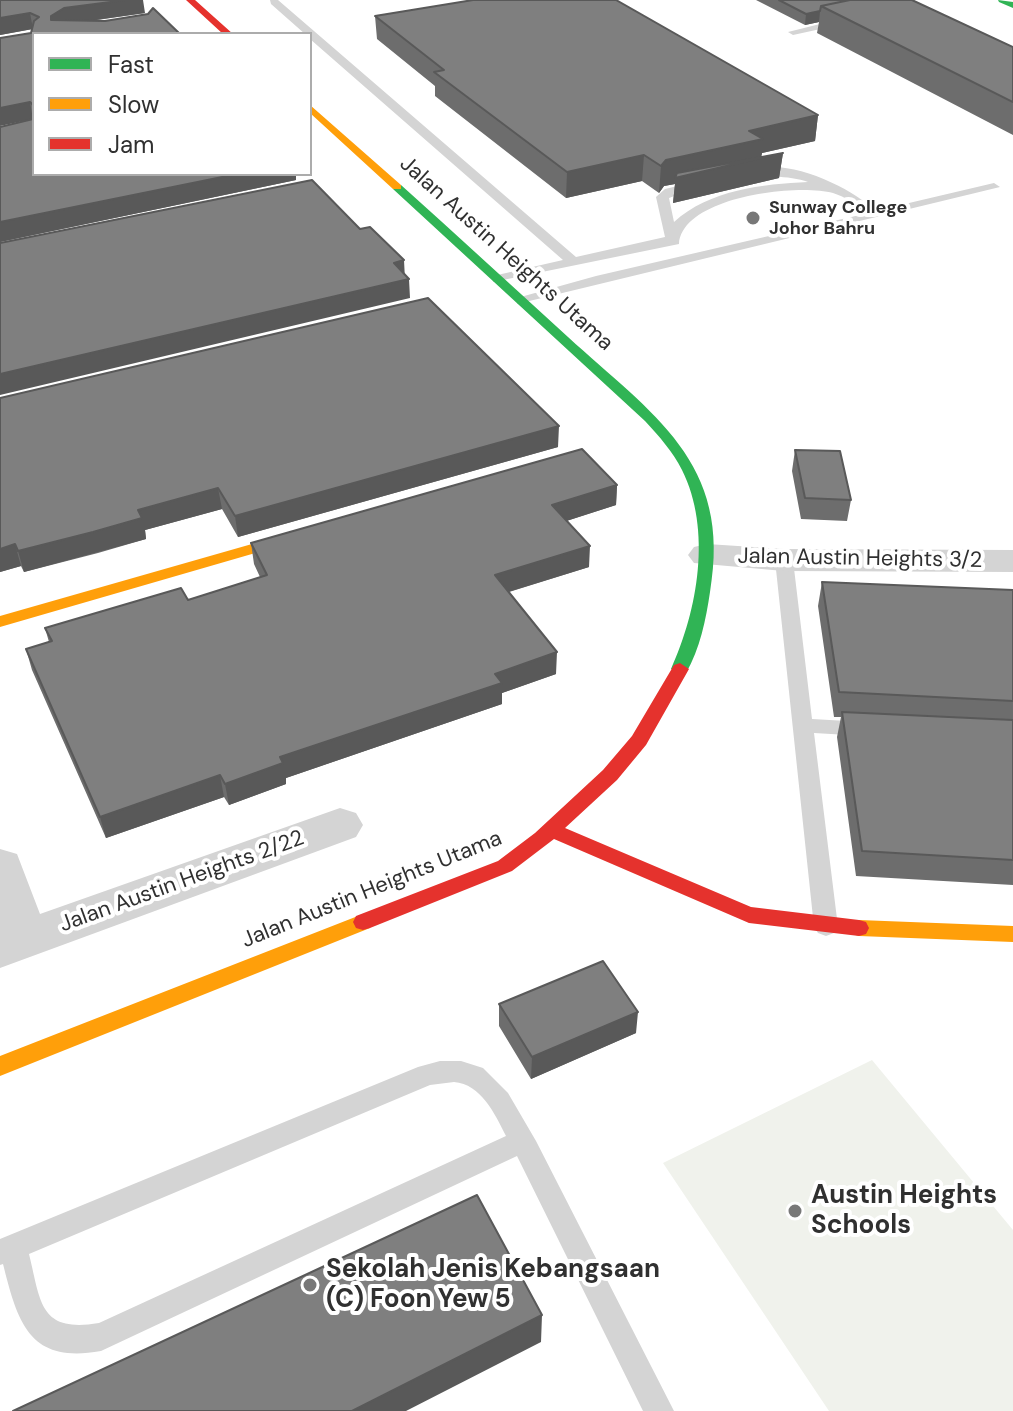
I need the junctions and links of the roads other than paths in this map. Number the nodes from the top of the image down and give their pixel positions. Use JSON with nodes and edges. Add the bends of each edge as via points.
{"nodes":[{"id":1,"x":190,"y":0,"type":"edge"},
{"id":2,"x":1002,"y":0,"type":"edge"},
{"id":3,"x":274,"y":2,"type":"dead end"},
{"id":4,"x":1013,"y":5,"type":"edge"},
{"id":5,"x":855,"y":19,"type":"edge"},
{"id":6,"x":226,"y":32,"type":"edge"},
{"id":7,"x":309,"y":32,"type":"edge"},
{"id":8,"x":793,"y":32,"type":"dead end"},
{"id":9,"x":312,"y":35,"type":"edge"},
{"id":10,"x":312,"y":110,"type":"edge"},
{"id":11,"x":740,"y":176,"type":"edge"},
{"id":12,"x":714,"y":182,"type":"edge"},
{"id":13,"x":994,"y":187,"type":"dead end"},
{"id":14,"x":831,"y":189,"type":"junction"},
{"id":15,"x":872,"y":215,"type":"junction"},
{"id":16,"x":672,"y":239,"type":"junction"},
{"id":17,"x":692,"y":257,"type":"junction"},
{"id":18,"x":574,"y":262,"type":"junction"},
{"id":19,"x":498,"y":279,"type":"junction"},
{"id":20,"x":522,"y":301,"type":"junction"},
{"id":21,"x":320,"y":530,"type":"edge"},
{"id":22,"x":707,"y":555,"type":"junction"},
{"id":23,"x":784,"y":560,"type":"junction"},
{"id":24,"x":1013,"y":561,"type":"edge"},
{"id":25,"x":0,"y":622,"type":"edge"},
{"id":26,"x":805,"y":726,"type":"junction"},
{"id":27,"x":885,"y":730,"type":"edge"},
{"id":28,"x":340,"y":825,"type":"dead end"},
{"id":29,"x":554,"y":831,"type":"junction"},
{"id":30,"x":0,"y":867,"type":"edge"},
{"id":31,"x":826,"y":927,"type":"junction"},
{"id":32,"x":1013,"y":934,"type":"edge"},
{"id":33,"x":12,"y":943,"type":"edge"},
{"id":34,"x":0,"y":1066,"type":"edge"},
{"id":35,"x":522,"y":1141,"type":"junction"},
{"id":36,"x":6,"y":1250,"type":"edge"},
{"id":37,"x":659,"y":1411,"type":"edge"}],
"edges":[{"from":1,"to":6,"type":"street"},
{"from":2,"to":4,"type":"street"},
{"from":3,"to":7,"type":"lane"},
{"from":5,"to":8,"type":"lane"},
{"from":9,"to":18,"type":"lane"},
{"from":10,"to":19,"type":"street","name":"Jalan Austin Heights Utama"},
{"from":11,"to":14,"type":"lane","via":[[786,171]]},
{"from":12,"to":16,"type":"lane","via":[[663,195]]},
{"from":13,"to":15,"type":"lane"},
{"from":14,"to":15,"type":"lane","via":[[854,196]]},
{"from":14,"to":16,"type":"lane","via":[[778,187],[736,195],[680,223]]},
{"from":15,"to":17,"type":"lane"},
{"from":16,"to":17,"type":"lane"},
{"from":16,"to":18,"type":"lane"},
{"from":17,"to":20,"type":"lane"},
{"from":18,"to":19,"type":"lane"},
{"from":19,"to":20,"type":"street","name":"Jalan Austin Heights Utama"},
{"from":20,"to":22,"type":"street","name":"Jalan Austin Heights Utama","via":[[686,459],[705,522]]},
{"from":21,"to":25,"type":"street"},
{"from":22,"to":23,"type":"street","name":"Jalan Austin Heights 3/2"},
{"from":22,"to":29,"type":"street","name":"Jalan Austin Heights Utama","via":[[698,626],[661,713]]},
{"from":23,"to":24,"type":"street","name":"Jalan Austin Heights 3/2"},
{"from":23,"to":26,"type":"lane"},
{"from":26,"to":27,"type":"lane"},
{"from":26,"to":31,"type":"lane"},
{"from":28,"to":33,"type":"street","name":"Jalan Austin Heights 2/22"},
{"from":29,"to":31,"type":"street","via":[[749,915]]},
{"from":29,"to":34,"type":"street","name":"Jalan Austin Heights Utama","via":[[505,866]]},
{"from":30,"to":33,"type":"street"},
{"from":31,"to":32,"type":"street"},
{"from":35,"to":36,"type":"lane","via":[[480,1079],[445,1070]]},
{"from":35,"to":36,"type":"lane","via":[[79,1343],[57,1341],[41,1330]]},
{"from":35,"to":37,"type":"lane"}]}
